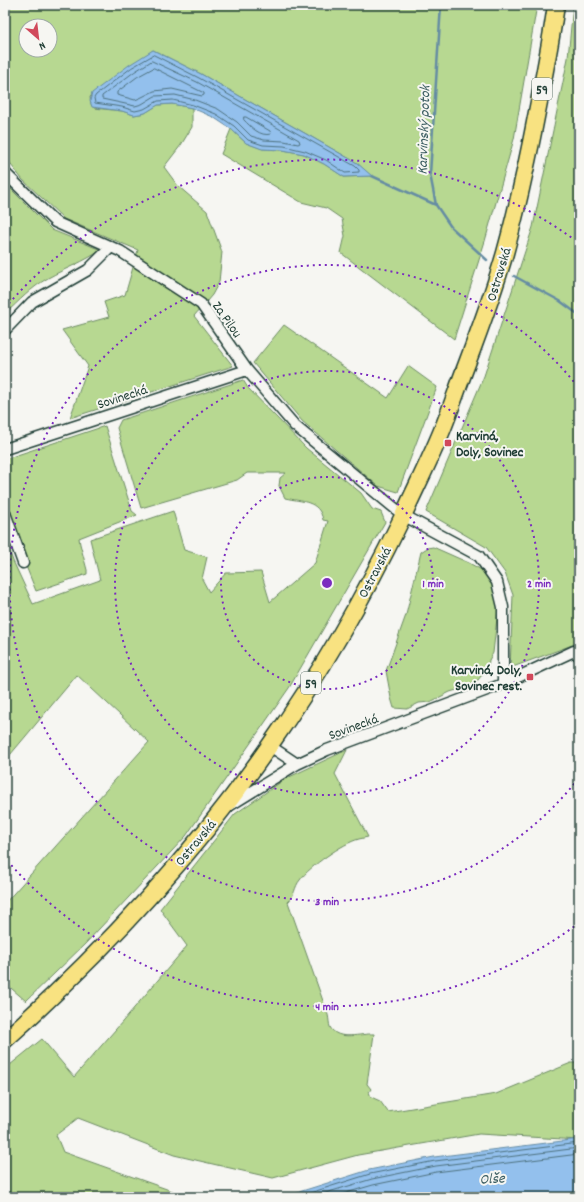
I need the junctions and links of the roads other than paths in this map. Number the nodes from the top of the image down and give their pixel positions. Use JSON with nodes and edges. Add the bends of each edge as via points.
{"nodes":[{"id":1,"x":556,"y":5,"type":"edge"},
{"id":2,"x":5,"y":173,"type":"edge"},
{"id":3,"x":111,"y":247,"type":"junction"},
{"id":4,"x":5,"y":330,"type":"edge"},
{"id":5,"x":247,"y":370,"type":"junction"},
{"id":6,"x":5,"y":449,"type":"edge"},
{"id":7,"x":5,"y":513,"type":"edge"},
{"id":8,"x":403,"y":515,"type":"junction"},
{"id":9,"x":23,"y":563,"type":"dead end"},
{"id":10,"x":579,"y":656,"type":"edge"},
{"id":11,"x":502,"y":684,"type":"junction"},
{"id":12,"x":270,"y":746,"type":"junction"},
{"id":13,"x":297,"y":764,"type":"junction"},
{"id":14,"x":221,"y":811,"type":"junction"},
{"id":15,"x":5,"y":1040,"type":"edge"}],
"edges":[{"from":1,"to":8,"type":"main road","name":"Ostravská","number":"59","via":[[519,201],[502,262],[443,429]]},
{"from":2,"to":3,"type":"street","name":"Za Pilou","via":[[55,222]]},
{"from":3,"to":4,"type":"street","via":[[88,270],[32,302]]},
{"from":3,"to":5,"type":"street","name":"Za Pilou","via":[[201,304]]},
{"from":5,"to":6,"type":"street","name":"Sovinecká"},
{"from":5,"to":8,"type":"street","name":"Za Pilou","via":[[295,426]]},
{"from":7,"to":9,"type":"street"},
{"from":8,"to":11,"type":"street","via":[[479,556],[498,582],[503,607]]},
{"from":8,"to":12,"type":"main road","name":"Ostravská","number":"59","via":[[327,657]]},
{"from":10,"to":11,"type":"street","name":"Sovinecká","via":[[574,651]]},
{"from":11,"to":13,"type":"street","name":"Sovinecká","via":[[327,750]]},
{"from":12,"to":13,"type":"street"},
{"from":12,"to":14,"type":"main road","name":"Ostravská","number":"59"},
{"from":13,"to":14,"type":"street","name":"Sovinecká"},
{"from":14,"to":15,"type":"main road","name":"Ostravská","number":"59","via":[[114,934]]}]}
